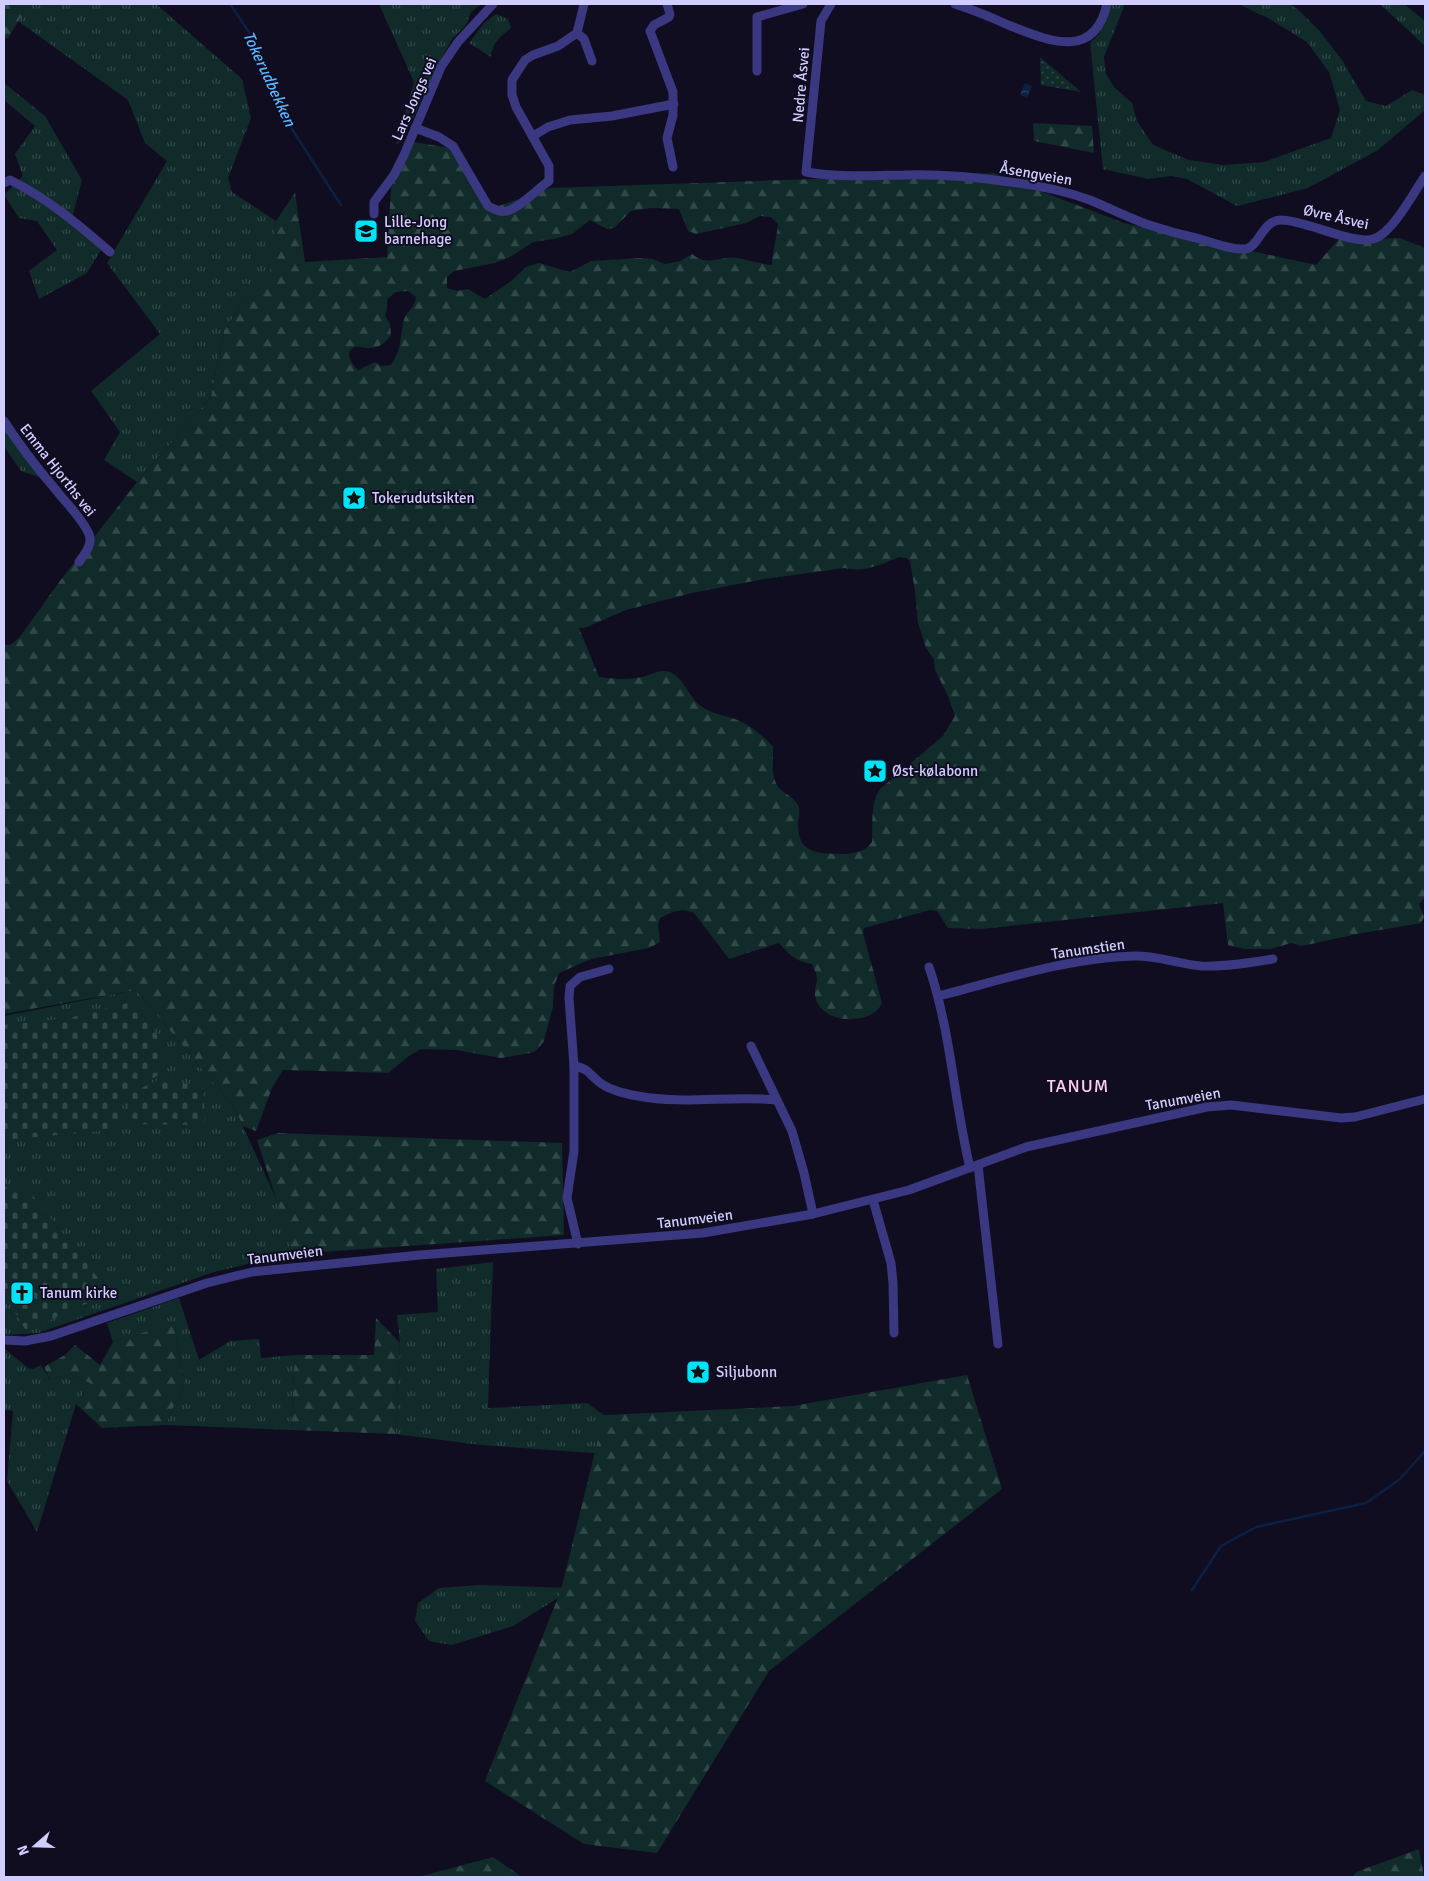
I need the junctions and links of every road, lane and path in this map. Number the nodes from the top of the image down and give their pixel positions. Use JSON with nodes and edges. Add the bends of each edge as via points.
{"nodes":[{"id":1,"x":493,"y":4,"type":"edge"},
{"id":2,"x":584,"y":4,"type":"edge"},
{"id":3,"x":667,"y":4,"type":"edge"},
{"id":4,"x":803,"y":4,"type":"edge"},
{"id":5,"x":831,"y":4,"type":"edge"},
{"id":6,"x":955,"y":4,"type":"edge"},
{"id":7,"x":1107,"y":4,"type":"edge"},
{"id":8,"x":576,"y":33,"type":"junction"},
{"id":9,"x":592,"y":61,"type":"dead end"},
{"id":10,"x":757,"y":70,"type":"dead end"},
{"id":11,"x":674,"y":104,"type":"junction"},
{"id":12,"x":415,"y":128,"type":"junction"},
{"id":13,"x":532,"y":136,"type":"junction"},
{"id":14,"x":673,"y":167,"type":"dead end"},
{"id":15,"x":806,"y":172,"type":"joint"},
{"id":16,"x":1425,"y":176,"type":"edge"},
{"id":17,"x":4,"y":183,"type":"edge"},
{"id":18,"x":374,"y":214,"type":"dead end"},
{"id":19,"x":1252,"y":246,"type":"joint"},
{"id":20,"x":110,"y":252,"type":"dead end"},
{"id":21,"x":4,"y":422,"type":"edge"},
{"id":22,"x":80,"y":562,"type":"dead end"},
{"id":23,"x":1273,"y":960,"type":"dead end"},
{"id":24,"x":929,"y":967,"type":"dead end"},
{"id":25,"x":609,"y":969,"type":"dead end"},
{"id":26,"x":938,"y":996,"type":"junction"},
{"id":27,"x":751,"y":1046,"type":"dead end"},
{"id":28,"x":574,"y":1066,"type":"junction"},
{"id":29,"x":1425,"y":1099,"type":"edge"},
{"id":30,"x":777,"y":1100,"type":"junction"},
{"id":31,"x":974,"y":1166,"type":"junction"},
{"id":32,"x":873,"y":1200,"type":"junction"},
{"id":33,"x":813,"y":1214,"type":"junction"},
{"id":34,"x":578,"y":1244,"type":"junction"},
{"id":35,"x":894,"y":1333,"type":"dead end"},
{"id":36,"x":4,"y":1340,"type":"edge"},
{"id":37,"x":998,"y":1344,"type":"dead end"}],
"edges":[{"from":1,"to":12,"type":"street","name":"Lars Jongs vei","via":[[458,42],[441,67]]},
{"from":2,"to":8,"type":"street"},
{"from":3,"to":11,"type":"street","via":[[669,17],[650,31],[673,92]]},
{"from":4,"to":10,"type":"street","via":[[757,17]]},
{"from":5,"to":15,"type":"street","name":"Nedre Åsvei","via":[[821,21]]},
{"from":6,"to":7,"type":"street","via":[[1042,38],[1064,43],[1089,36],[1100,25]]},
{"from":8,"to":9,"type":"street","via":[[584,39]]},
{"from":8,"to":13,"type":"street","via":[[558,46],[525,60],[512,80],[516,107]]},
{"from":11,"to":13,"type":"street","via":[[570,120]]},
{"from":11,"to":14,"type":"street","via":[[667,138]]},
{"from":12,"to":13,"type":"street","via":[[452,146],[488,206],[506,212],[549,181],[550,166]]},
{"from":12,"to":18,"type":"street","name":"Lars Jongs vei","via":[[394,175],[374,202]]},
{"from":15,"to":19,"type":"street","name":"Åsengveien","via":[[829,176],[912,175],[1034,185],[1090,200],[1146,224],[1230,247],[1245,249]]},
{"from":16,"to":19,"type":"street","name":"Øvre Åsvei","via":[[1392,225],[1372,240],[1279,220],[1269,225]]},
{"from":17,"to":20,"type":"street","via":[[10,180],[24,187],[72,220]]},
{"from":21,"to":22,"type":"street","name":"Emma Hjorths vei","via":[[25,454],[90,535],[90,543]]},
{"from":23,"to":26,"type":"street","name":"Tanumstien","via":[[1201,966],[1135,956],[1105,958]]},
{"from":24,"to":26,"type":"street"},
{"from":25,"to":28,"type":"street","via":[[580,977],[570,986]]},
{"from":26,"to":31,"type":"street","via":[[964,1140]]},
{"from":27,"to":30,"type":"street"},
{"from":28,"to":30,"type":"street","via":[[590,1072],[599,1082],[616,1090],[639,1096],[678,1100]]},
{"from":28,"to":34,"type":"street","via":[[574,1151],[567,1198]]},
{"from":29,"to":31,"type":"street","name":"Tanumveien","via":[[1341,1118],[1231,1105],[1207,1107],[1036,1144]]},
{"from":30,"to":33,"type":"street","via":[[792,1131]]},
{"from":31,"to":32,"type":"street","name":"Tanumveien"},
{"from":31,"to":37,"type":"street"},
{"from":32,"to":33,"type":"street","name":"Tanumveien"},
{"from":32,"to":35,"type":"street","via":[[891,1263]]},
{"from":33,"to":34,"type":"street","name":"Tanumveien","via":[[703,1233]]},
{"from":34,"to":36,"type":"street","name":"Tanumveien","via":[[420,1255],[245,1273],[51,1336],[25,1341]]}]}
